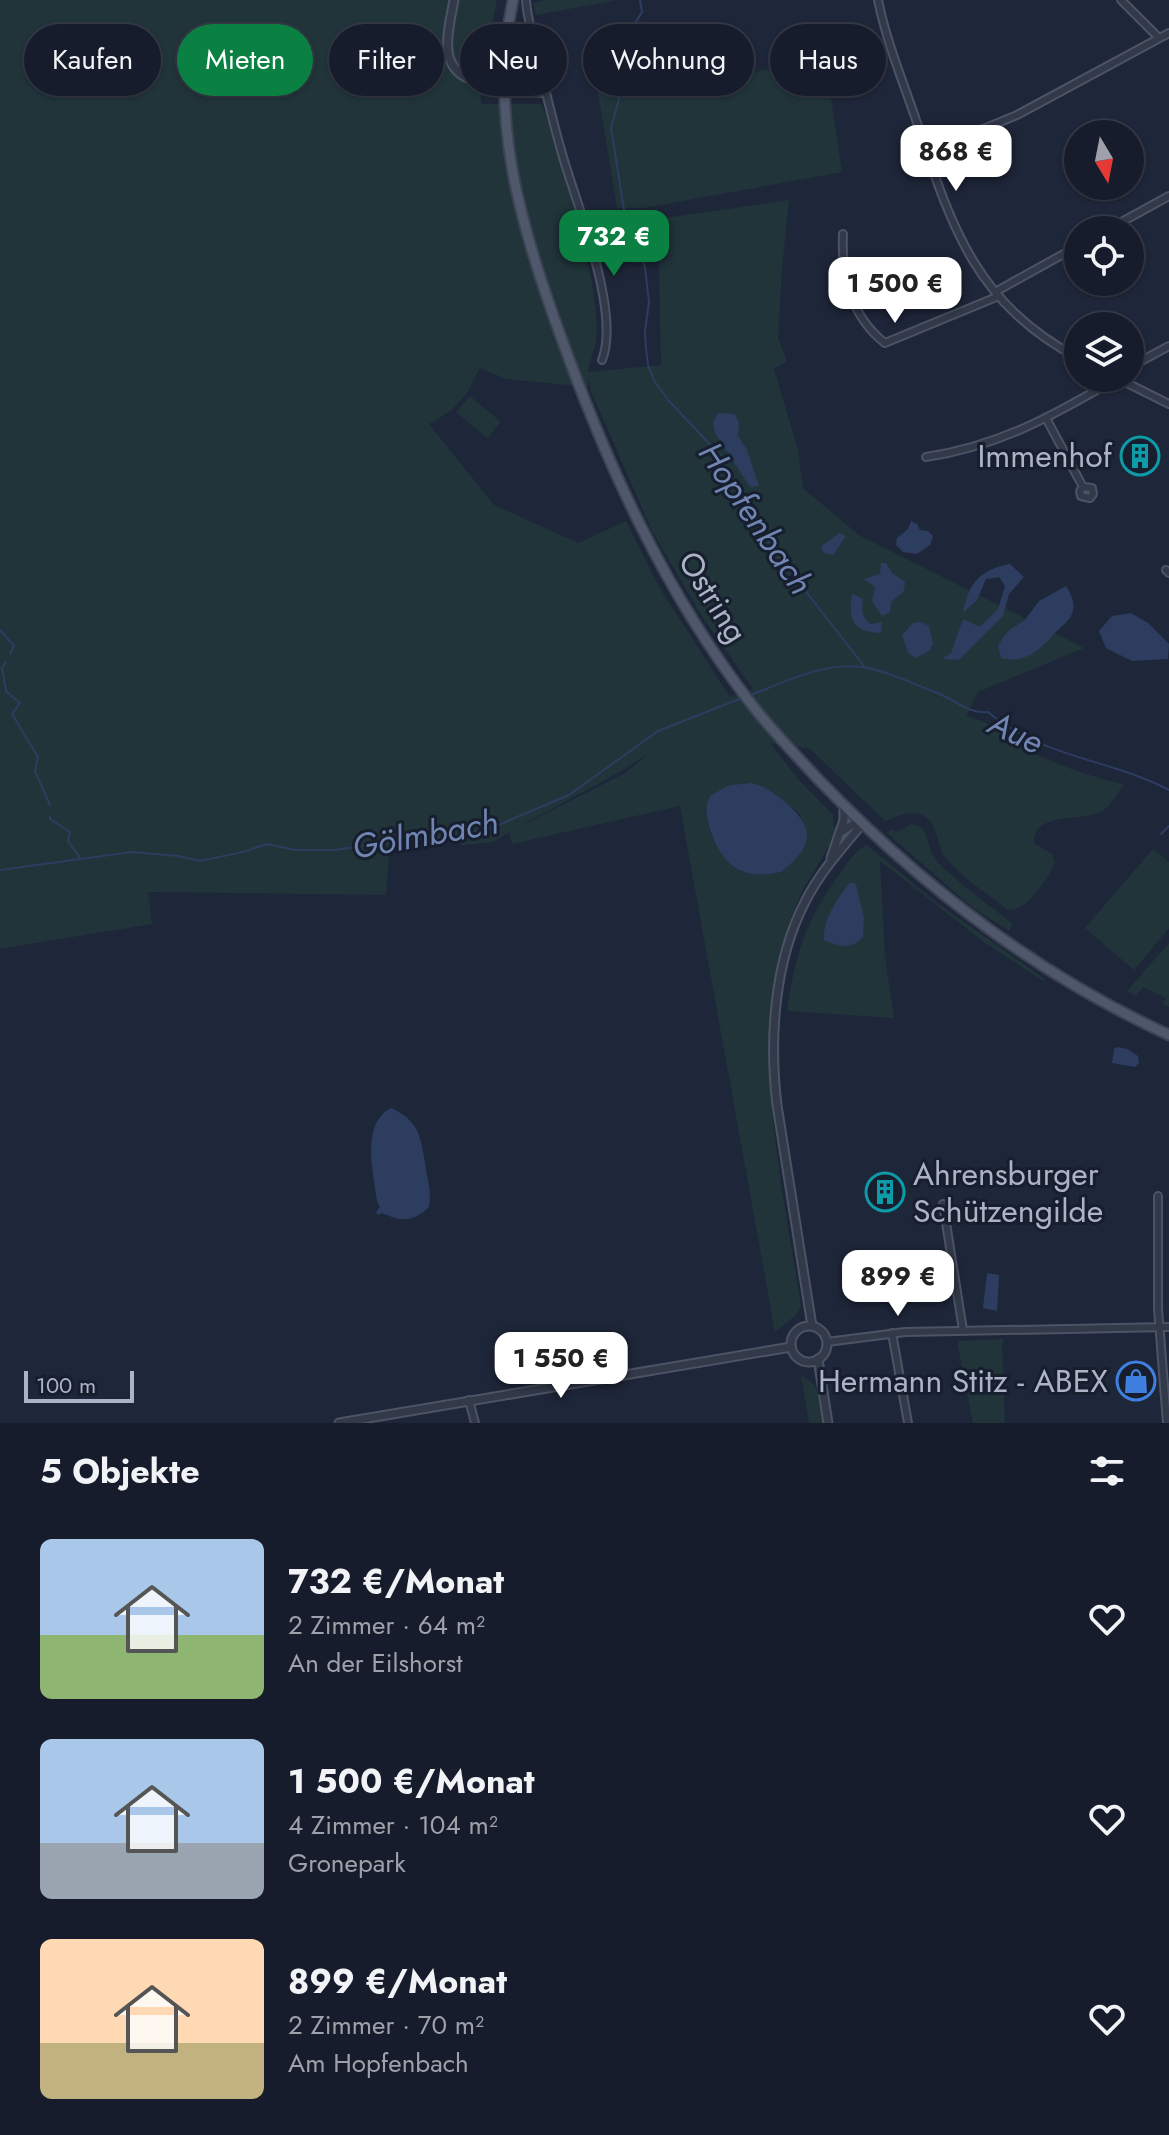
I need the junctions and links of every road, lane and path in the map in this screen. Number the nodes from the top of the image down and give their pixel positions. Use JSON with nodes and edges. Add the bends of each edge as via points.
{"nodes":[{"id":1,"x":454,"y":0,"type":"edge"},
{"id":2,"x":513,"y":0,"type":"edge"},
{"id":3,"x":526,"y":0,"type":"edge"},
{"id":4,"x":878,"y":0,"type":"edge"},
{"id":5,"x":1121,"y":0,"type":"edge"},
{"id":6,"x":509,"y":24,"type":"edge"},
{"id":7,"x":531,"y":24,"type":"edge"},
{"id":8,"x":1169,"y":33,"type":"edge"},
{"id":9,"x":1159,"y":38,"type":"junction"},
{"id":10,"x":460,"y":72,"type":"edge"},
{"id":11,"x":505,"y":96,"type":"edge"},
{"id":12,"x":547,"y":96,"type":"edge"},
{"id":13,"x":927,"y":152,"type":"junction"},
{"id":14,"x":1169,"y":196,"type":"edge"},
{"id":15,"x":1133,"y":216,"type":"edge"},
{"id":16,"x":843,"y":234,"type":"dead end"},
{"id":17,"x":1064,"y":254,"type":"edge"},
{"id":18,"x":997,"y":294,"type":"junction"},
{"id":19,"x":1169,"y":346,"type":"edge"},
{"id":20,"x":1064,"y":349,"type":"edge"},
{"id":21,"x":1144,"y":359,"type":"edge"},
{"id":22,"x":602,"y":360,"type":"dead end"},
{"id":23,"x":1144,"y":391,"type":"edge"},
{"id":24,"x":1094,"y":392,"type":"edge"},
{"id":25,"x":1169,"y":404,"type":"edge"},
{"id":26,"x":1047,"y":420,"type":"junction"},
{"id":27,"x":926,"y":457,"type":"dead end"},
{"id":28,"x":1083,"y":487,"type":"dead end"},
{"id":29,"x":844,"y":806,"type":"junction"},
{"id":30,"x":863,"y":823,"type":"junction"},
{"id":31,"x":841,"y":832,"type":"junction"},
{"id":32,"x":828,"y":864,"type":"junction"},
{"id":33,"x":1169,"y":1035,"type":"edge"},
{"id":34,"x":1158,"y":1196,"type":"dead end"},
{"id":35,"x":943,"y":1204,"type":"dead end"},
{"id":36,"x":808,"y":1326,"type":"junction"},
{"id":37,"x":1159,"y":1327,"type":"junction"},
{"id":38,"x":1169,"y":1327,"type":"edge"},
{"id":39,"x":963,"y":1330,"type":"junction"},
{"id":40,"x":892,"y":1333,"type":"junction"},
{"id":41,"x":827,"y":1342,"type":"junction"},
{"id":42,"x":791,"y":1347,"type":"junction"},
{"id":43,"x":814,"y":1361,"type":"junction"},
{"id":44,"x":469,"y":1400,"type":"junction"},
{"id":45,"x":339,"y":1423,"type":"edge"},
{"id":46,"x":475,"y":1423,"type":"edge"},
{"id":47,"x":828,"y":1423,"type":"edge"},
{"id":48,"x":908,"y":1423,"type":"edge"},
{"id":49,"x":1167,"y":1423,"type":"edge"}],
"edges":[{"from":1,"to":10,"type":"street","via":[[448,54]]},
{"from":2,"to":6,"type":"main road","name":"Ostring"},
{"from":3,"to":7,"type":"street"},
{"from":4,"to":13,"type":"street"},
{"from":5,"to":9,"type":"street"},
{"from":8,"to":9,"type":"street"},
{"from":9,"to":13,"type":"street","via":[[1017,115]]},
{"from":11,"to":29,"type":"main road","name":"Ostring","via":[[508,147],[534,264],[583,398],[648,540],[748,700]]},
{"from":12,"to":22,"type":"street","via":[[603,295],[607,344]]},
{"from":13,"to":18,"type":"street","via":[[959,239]]},
{"from":14,"to":15,"type":"street"},
{"from":16,"to":18,"type":"street","via":[[848,289],[860,314],[885,343]]},
{"from":17,"to":18,"type":"street"},
{"from":18,"to":20,"type":"street","via":[[1033,329]]},
{"from":19,"to":21,"type":"street"},
{"from":23,"to":25,"type":"street"},
{"from":24,"to":26,"type":"street"},
{"from":26,"to":27,"type":"street"},
{"from":26,"to":28,"type":"street"},
{"from":29,"to":30,"type":"main road","name":"Ostring"},
{"from":29,"to":31,"type":"street"},
{"from":30,"to":31,"type":"street"},
{"from":30,"to":32,"type":"street"},
{"from":30,"to":33,"type":"main road","name":"Ostring","via":[[937,890],[1008,943],[1076,988]]},
{"from":31,"to":32,"type":"street"},
{"from":32,"to":36,"type":"street","via":[[788,943],[774,1049]]},
{"from":34,"to":37,"type":"street"},
{"from":35,"to":39,"type":"street"},
{"from":36,"to":41,"type":"street","via":[[824,1333]]},
{"from":36,"to":42,"type":"street","via":[[795,1332]]},
{"from":37,"to":38,"type":"street"},
{"from":37,"to":39,"type":"street"},
{"from":37,"to":49,"type":"street"},
{"from":39,"to":40,"type":"street"},
{"from":40,"to":41,"type":"street"},
{"from":40,"to":48,"type":"street"},
{"from":41,"to":43,"type":"street"},
{"from":42,"to":43,"type":"street","via":[[796,1356]]},
{"from":42,"to":44,"type":"street"},
{"from":43,"to":47,"type":"street"},
{"from":44,"to":45,"type":"street"},
{"from":44,"to":46,"type":"street"}]}
